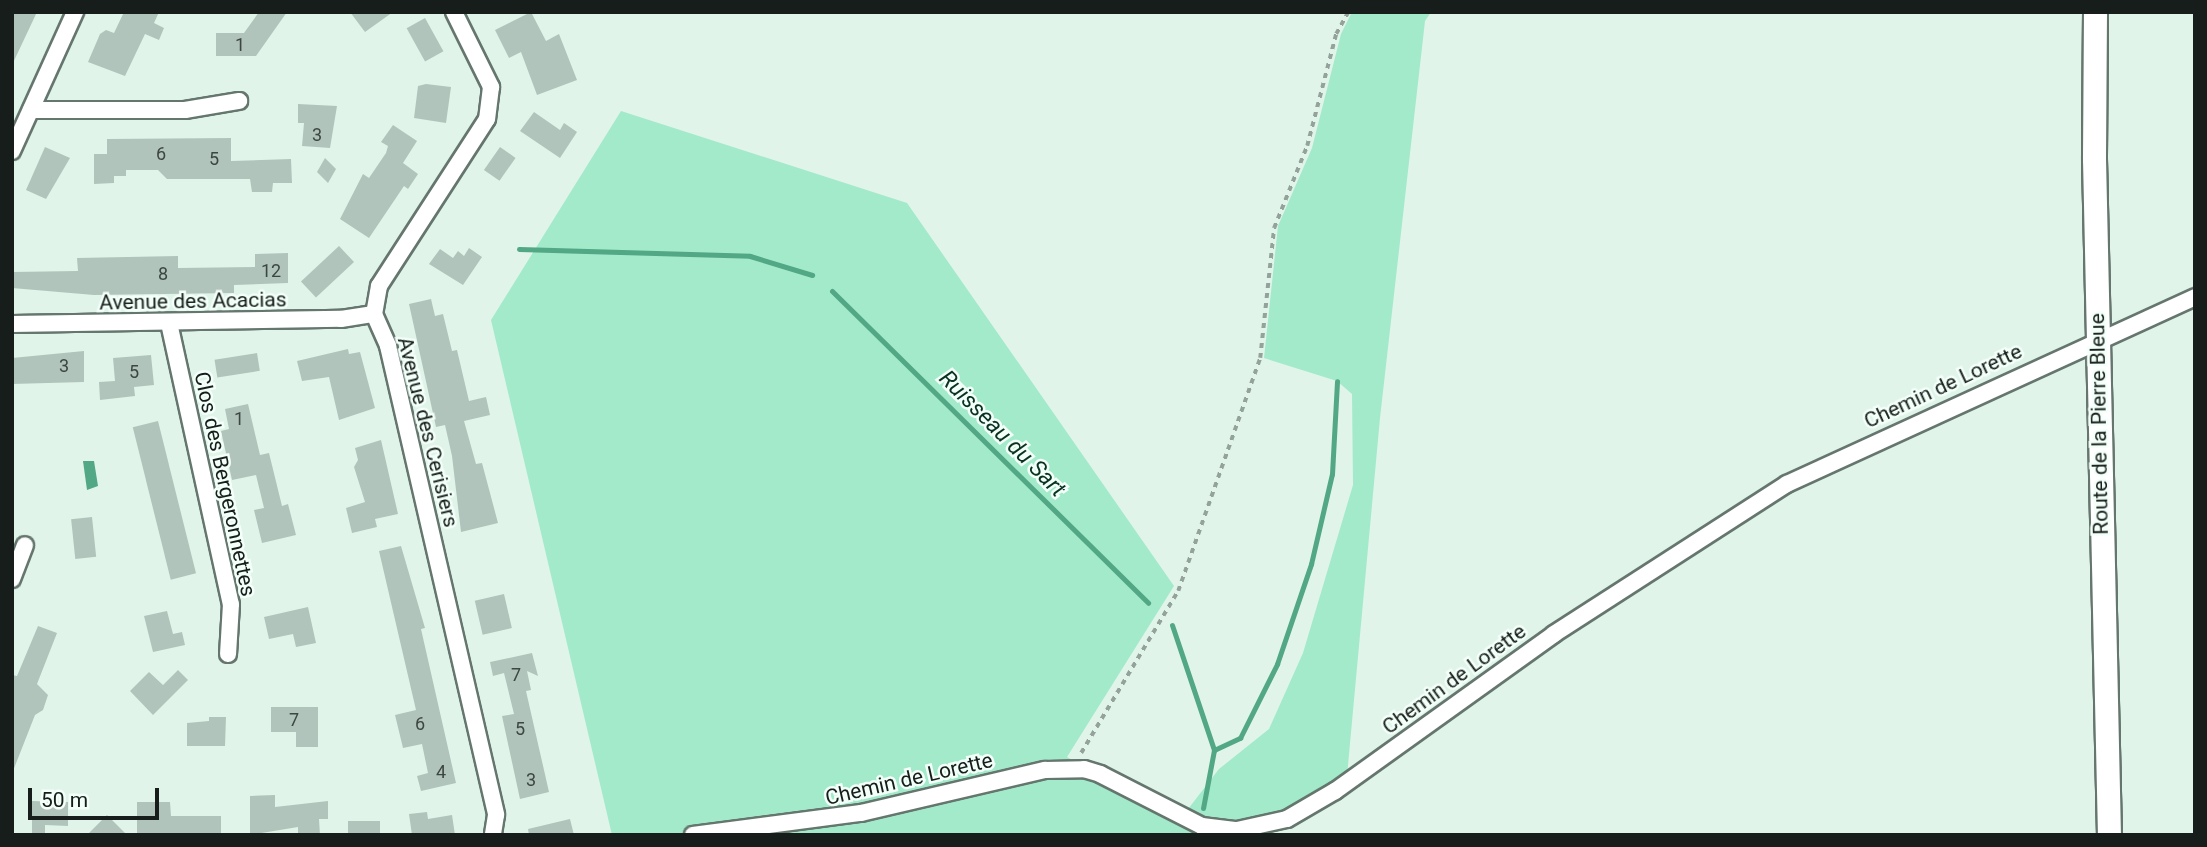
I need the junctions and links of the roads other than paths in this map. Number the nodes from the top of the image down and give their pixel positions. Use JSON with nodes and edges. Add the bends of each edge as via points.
{"nodes":[{"id":1,"x":75,"y":12,"type":"edge"},
{"id":2,"x":454,"y":12,"type":"edge"},
{"id":3,"x":2095,"y":12,"type":"edge"},
{"id":4,"x":239,"y":100,"type":"dead end"},
{"id":5,"x":32,"y":110,"type":"junction"},
{"id":6,"x":12,"y":151,"type":"edge"},
{"id":7,"x":2195,"y":297,"type":"edge"},
{"id":8,"x":374,"y":314,"type":"junction"},
{"id":9,"x":169,"y":323,"type":"junction"},
{"id":10,"x":12,"y":324,"type":"edge"},
{"id":11,"x":2098,"y":338,"type":"junction"},
{"id":12,"x":25,"y":545,"type":"dead end"},
{"id":13,"x":12,"y":579,"type":"edge"},
{"id":14,"x":228,"y":654,"type":"dead end"},
{"id":15,"x":494,"y":835,"type":"edge"},
{"id":16,"x":693,"y":835,"type":"edge"},
{"id":17,"x":2109,"y":835,"type":"edge"}],
"edges":[{"from":1,"to":5,"type":"street"},
{"from":2,"to":8,"type":"street","via":[[491,87],[487,119],[379,286]]},
{"from":3,"to":11,"type":"main road","name":"Route de la Pierre Bleue"},
{"from":4,"to":5,"type":"street","via":[[184,110]]},
{"from":5,"to":6,"type":"street"},
{"from":7,"to":11,"type":"street","name":"Chemin de Lorette"},
{"from":8,"to":9,"type":"street","name":"Avenue des Acacias"},
{"from":8,"to":15,"type":"street","name":"Avenue des Cerisiers","via":[[388,346],[496,815]]},
{"from":9,"to":10,"type":"street","name":"Avenue des Acacias"},
{"from":9,"to":14,"type":"street","name":"Clos des Bergeronnettes","via":[[231,604]]},
{"from":11,"to":16,"type":"street","name":"Chemin de Lorette","via":[[1787,484],[1554,634],[1335,791],[1287,819],[1237,830],[1202,826],[1112,779],[1071,770],[1017,775],[810,822]]},
{"from":11,"to":17,"type":"main road","name":"Route de la Pierre Bleue"},
{"from":12,"to":13,"type":"street"}]}
